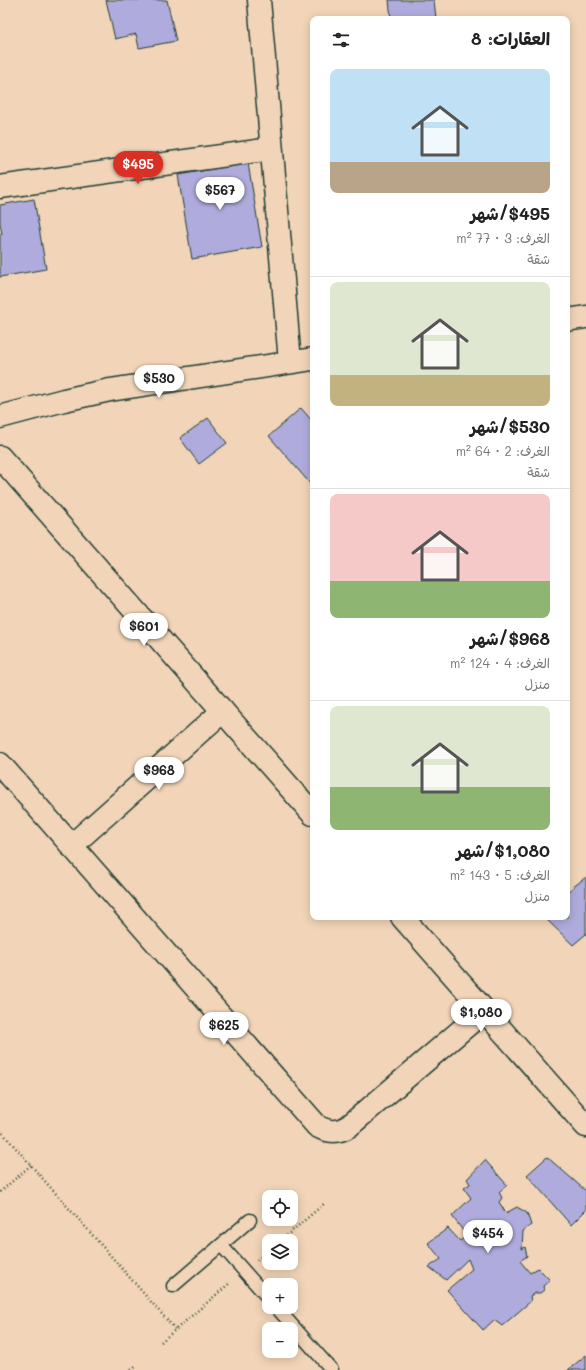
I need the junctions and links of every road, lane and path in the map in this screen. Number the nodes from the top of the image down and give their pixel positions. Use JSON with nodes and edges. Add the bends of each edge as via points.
{"nodes":[{"id":1,"x":259,"y":0,"type":"edge"},
{"id":2,"x":272,"y":149,"type":"junction"},
{"id":3,"x":0,"y":187,"type":"edge"},
{"id":4,"x":586,"y":317,"type":"edge"},
{"id":5,"x":570,"y":320,"type":"edge"},
{"id":6,"x":310,"y":359,"type":"edge"},
{"id":7,"x":290,"y":362,"type":"junction"},
{"id":8,"x":0,"y":417,"type":"edge"},
{"id":9,"x":0,"y":457,"type":"edge"},
{"id":10,"x":223,"y":711,"type":"junction"},
{"id":11,"x":0,"y":764,"type":"edge"},
{"id":12,"x":310,"y":811,"type":"edge"},
{"id":13,"x":71,"y":846,"type":"junction"},
{"id":14,"x":405,"y":920,"type":"edge"},
{"id":15,"x":484,"y":1011,"type":"junction"},
{"id":16,"x":586,"y":1126,"type":"edge"},
{"id":17,"x":0,"y":1130,"type":"edge"},
{"id":18,"x":31,"y":1165,"type":"junction"},
{"id":19,"x":0,"y":1192,"type":"edge"},
{"id":20,"x":325,"y":1202,"type":"dead end"},
{"id":21,"x":250,"y":1220,"type":"dead end"},
{"id":22,"x":288,"y":1234,"type":"edge"},
{"id":23,"x":221,"y":1245,"type":"junction"},
{"id":24,"x":262,"y":1256,"type":"edge"},
{"id":25,"x":244,"y":1271,"type":"junction"},
{"id":26,"x":174,"y":1286,"type":"dead end"},
{"id":27,"x":262,"y":1291,"type":"edge"},
{"id":28,"x":282,"y":1314,"type":"edge"},
{"id":29,"x":175,"y":1329,"type":"junction"},
{"id":30,"x":161,"y":1342,"type":"dead end"},
{"id":31,"x":137,"y":1366,"type":"dead end"},
{"id":32,"x":131,"y":1370,"type":"edge"},
{"id":33,"x":332,"y":1370,"type":"edge"}],
"edges":[{"from":1,"to":2,"type":"street"},
{"from":2,"to":3,"type":"street"},
{"from":2,"to":7,"type":"street"},
{"from":4,"to":5,"type":"street"},
{"from":6,"to":7,"type":"street"},
{"from":7,"to":8,"type":"street","via":[[110,390]]},
{"from":9,"to":10,"type":"street"},
{"from":10,"to":12,"type":"street"},
{"from":10,"to":13,"type":"street"},
{"from":11,"to":13,"type":"street"},
{"from":13,"to":15,"type":"street","via":[[317,1126],[325,1131],[342,1131],[349,1126]]},
{"from":14,"to":15,"type":"street"},
{"from":15,"to":16,"type":"street"},
{"from":17,"to":18,"type":"path"},
{"from":18,"to":19,"type":"path"},
{"from":18,"to":29,"type":"path"},
{"from":20,"to":22,"type":"path"},
{"from":21,"to":23,"type":"lane"},
{"from":23,"to":25,"type":"lane"},
{"from":23,"to":26,"type":"lane"},
{"from":24,"to":25,"type":"path"},
{"from":25,"to":27,"type":"lane"},
{"from":25,"to":29,"type":"path"},
{"from":28,"to":33,"type":"lane"},
{"from":29,"to":30,"type":"path"},
{"from":31,"to":32,"type":"path"}]}
